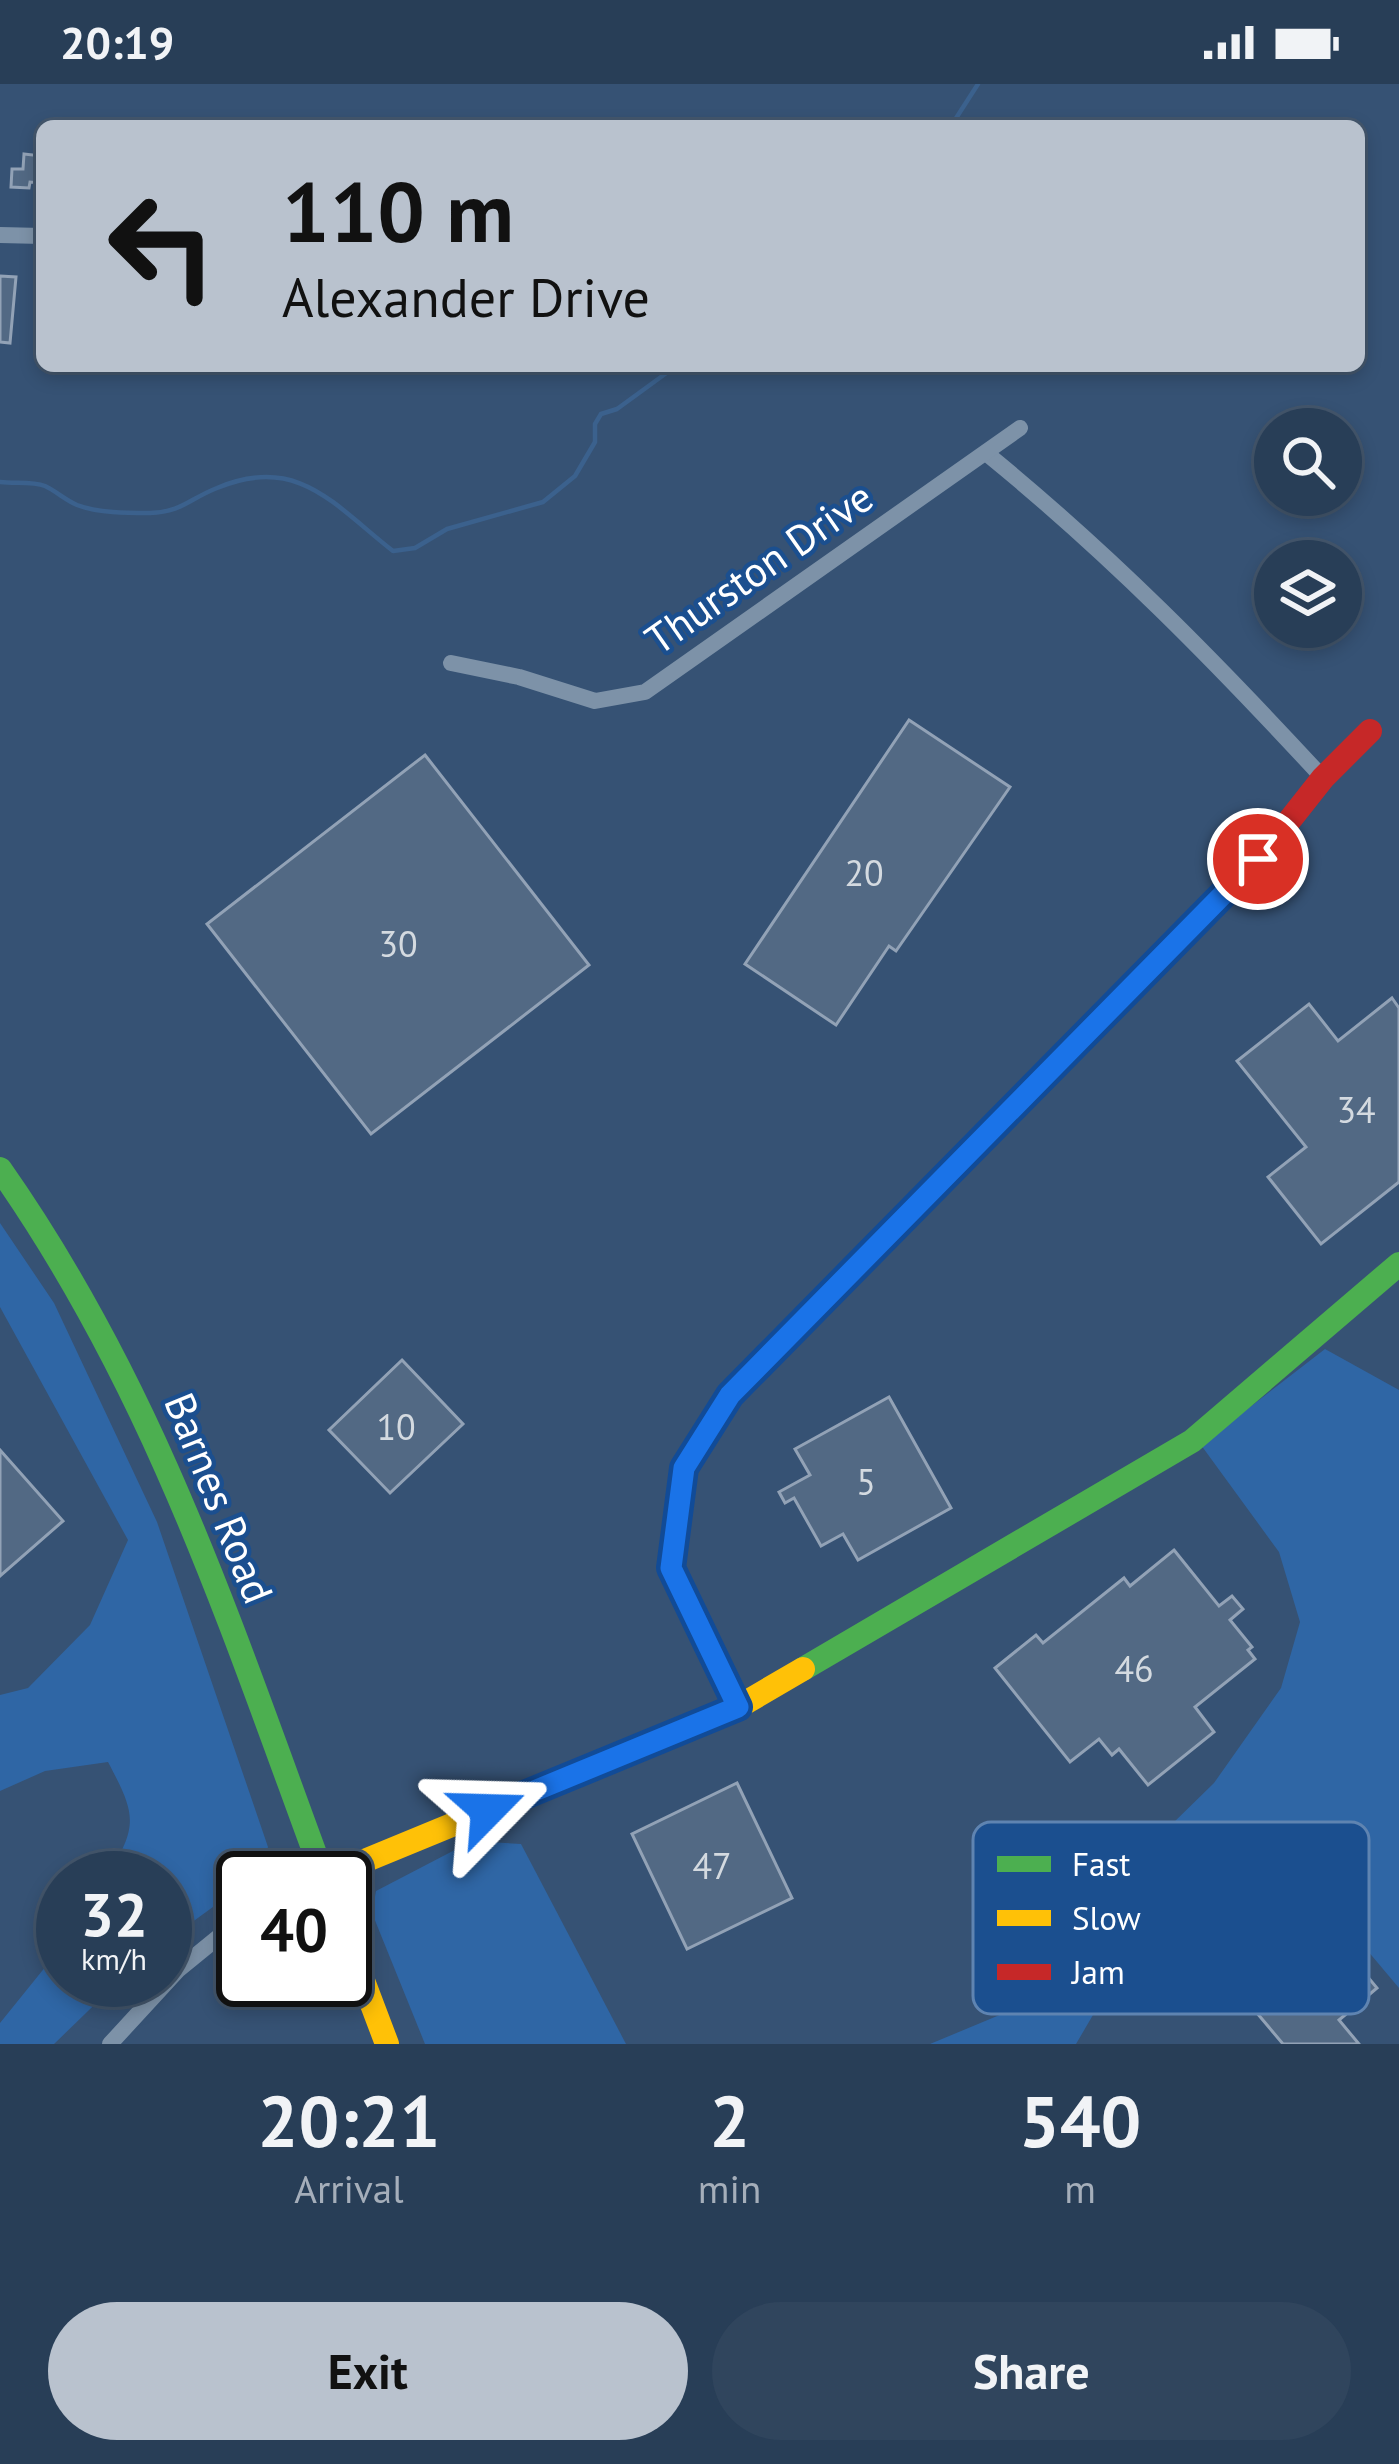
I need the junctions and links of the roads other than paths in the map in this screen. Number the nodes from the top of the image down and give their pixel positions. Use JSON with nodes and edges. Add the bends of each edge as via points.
{"nodes":[{"id":1,"x":0,"y":235,"type":"edge"},
{"id":2,"x":36,"y":236,"type":"edge"},
{"id":3,"x":1020,"y":428,"type":"dead end"},
{"id":4,"x":986,"y":453,"type":"junction"},
{"id":5,"x":451,"y":663,"type":"dead end"},
{"id":6,"x":1370,"y":731,"type":"dead end"},
{"id":7,"x":1324,"y":778,"type":"junction"},
{"id":8,"x":0,"y":1168,"type":"edge"},
{"id":9,"x":1399,"y":1264,"type":"edge"},
{"id":10,"x":738,"y":1707,"type":"junction"},
{"id":11,"x":314,"y":1851,"type":"edge"},
{"id":12,"x":372,"y":1858,"type":"edge"},
{"id":13,"x":216,"y":1939,"type":"edge"},
{"id":14,"x":372,"y":2004,"type":"edge"},
{"id":15,"x":110,"y":2044,"type":"edge"},
{"id":16,"x":387,"y":2044,"type":"edge"}],
"edges":[{"from":1,"to":2,"type":"street"},
{"from":3,"to":4,"type":"street","name":"Thurston Drive"},
{"from":4,"to":5,"type":"street","name":"Thurston Drive","via":[[645,692],[596,701]]},
{"from":4,"to":7,"type":"street","via":[[1192,637]]},
{"from":6,"to":7,"type":"street"},
{"from":7,"to":10,"type":"street","via":[[1258,859],[730,1395],[684,1468],[671,1568]]},
{"from":8,"to":11,"type":"street","name":"Barnes Road","via":[[50,1238],[152,1433]]},
{"from":9,"to":10,"type":"street","via":[[1192,1441]]},
{"from":10,"to":12,"type":"street"},
{"from":13,"to":15,"type":"street"},
{"from":14,"to":16,"type":"street"}]}
